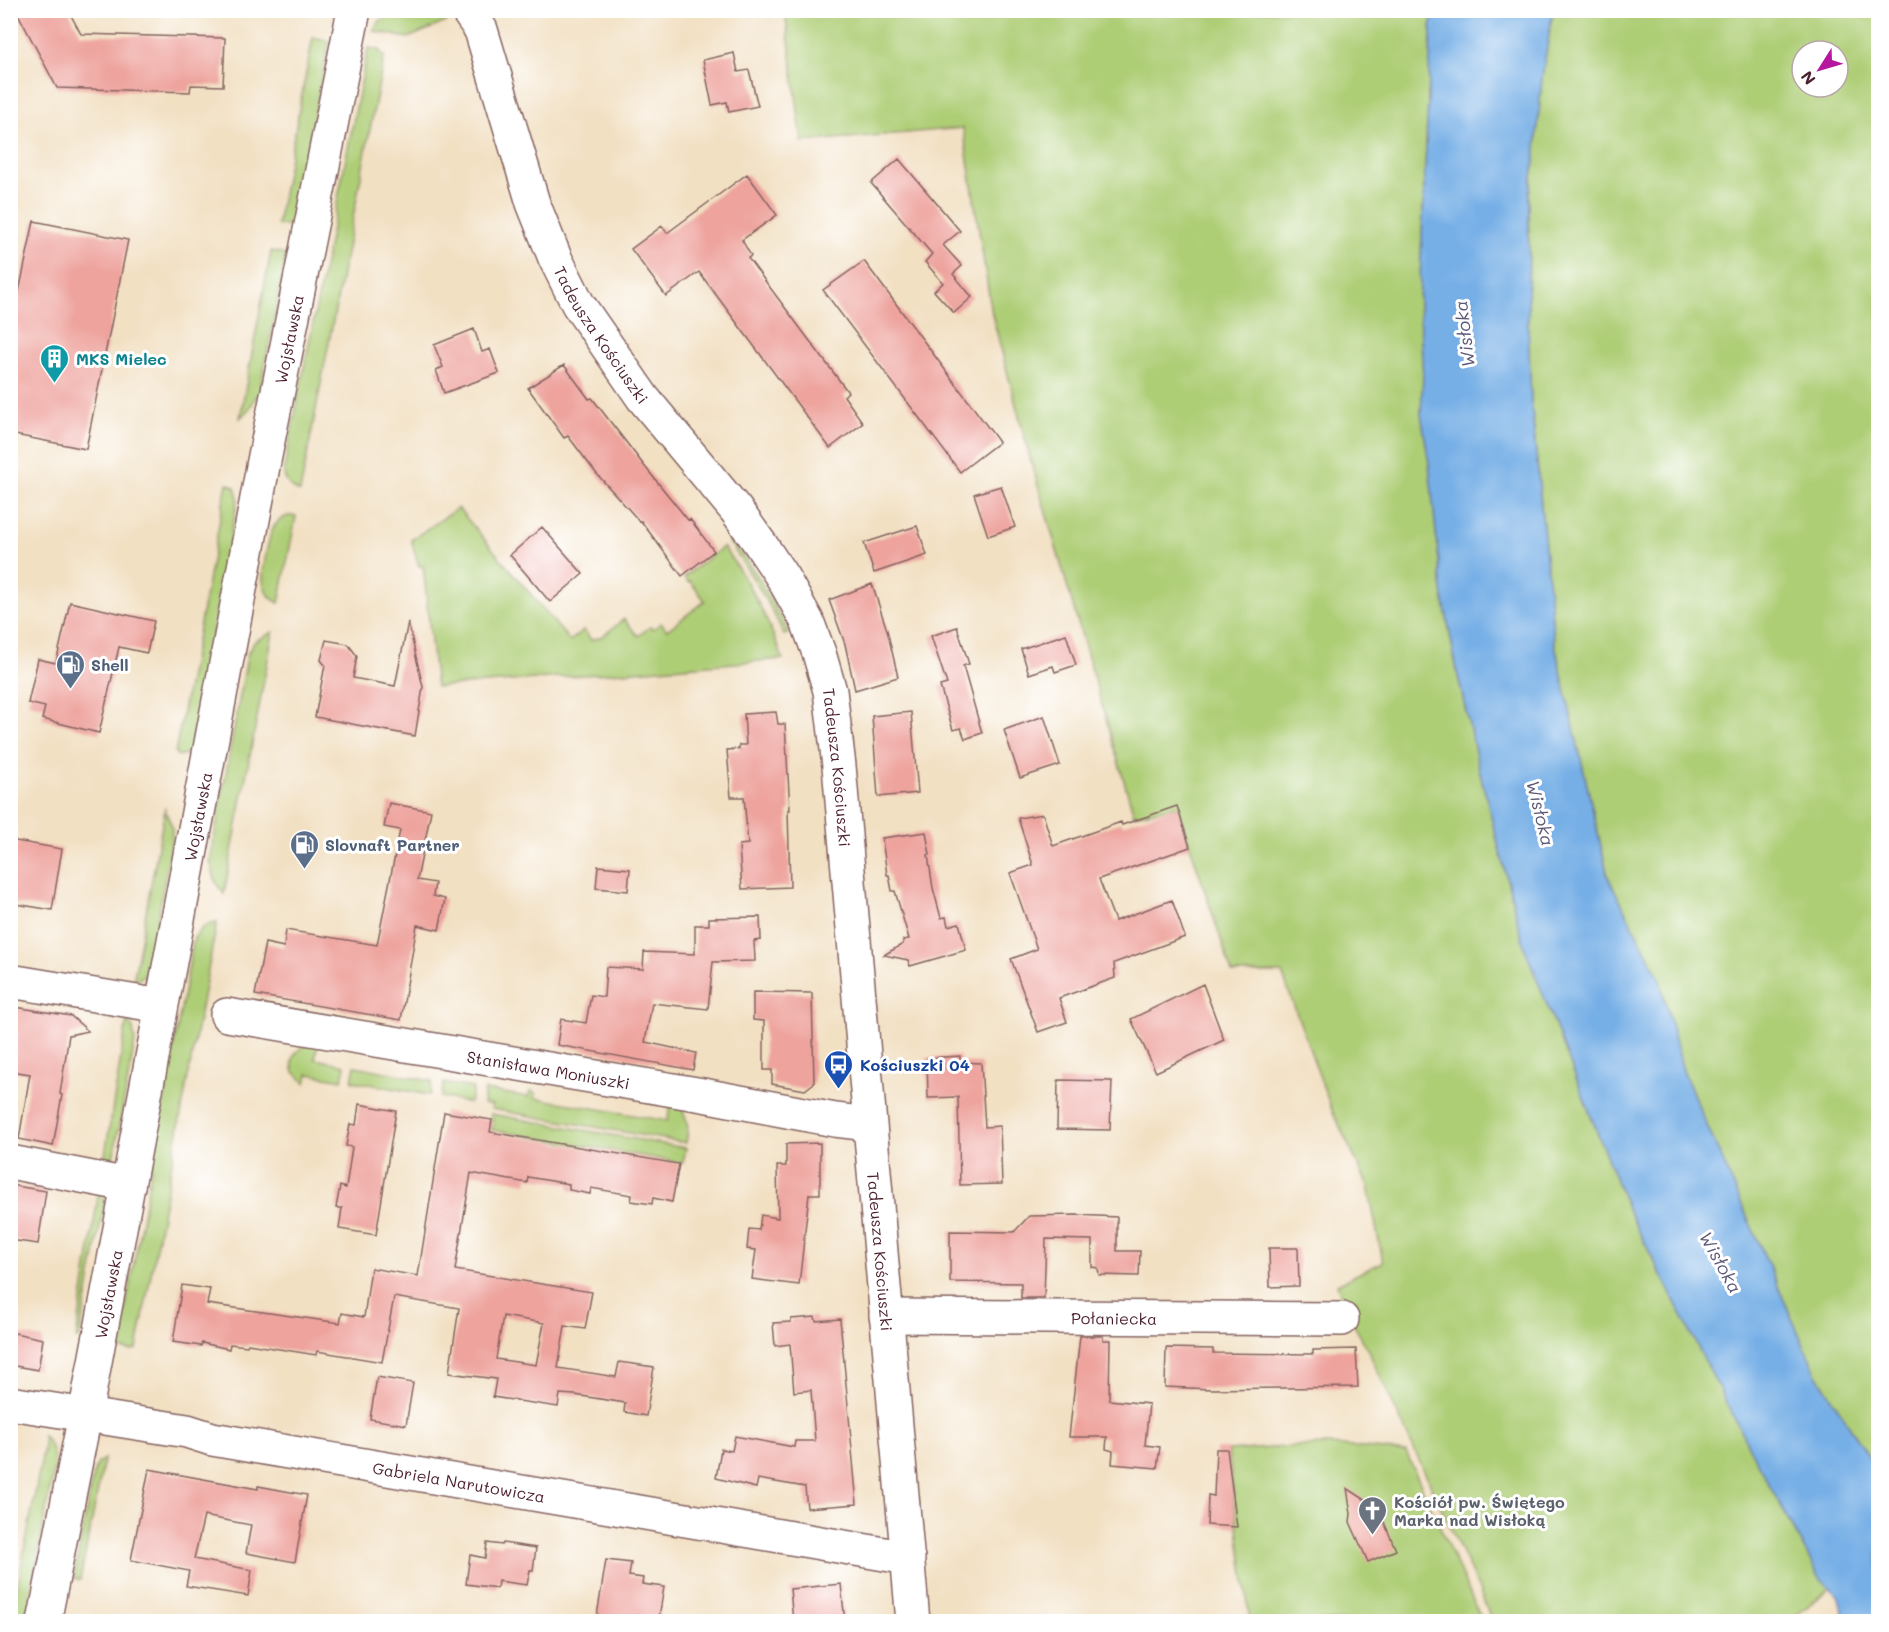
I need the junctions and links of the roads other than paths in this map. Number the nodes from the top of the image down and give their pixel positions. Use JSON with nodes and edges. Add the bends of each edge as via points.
{"nodes":[{"id":1,"x":354,"y":10,"type":"edge"},
{"id":2,"x":467,"y":10,"type":"edge"},
{"id":3,"x":10,"y":981,"type":"edge"},
{"id":4,"x":161,"y":1006,"type":"junction"},
{"id":5,"x":227,"y":1015,"type":"dead end"},
{"id":6,"x":869,"y":1124,"type":"junction"},
{"id":7,"x":10,"y":1162,"type":"edge"},
{"id":8,"x":128,"y":1185,"type":"junction"},
{"id":9,"x":886,"y":1316,"type":"junction"},
{"id":10,"x":1342,"y":1319,"type":"dead end"},
{"id":11,"x":10,"y":1403,"type":"edge"},
{"id":12,"x":85,"y":1416,"type":"junction"},
{"id":13,"x":908,"y":1558,"type":"junction"},
{"id":14,"x":44,"y":1622,"type":"edge"},
{"id":15,"x":913,"y":1622,"type":"edge"}],
"edges":[{"from":1,"to":4,"type":"street","name":"Wojsławska"},
{"from":2,"to":6,"type":"street","name":"Tadeusza Kościuszki","via":[[481,30],[533,203],[579,304],[643,398],[761,545],[807,621],[819,653],[830,691],[839,766]]},
{"from":3,"to":4,"type":"street"},
{"from":4,"to":8,"type":"street","name":"Wojsławska"},
{"from":5,"to":6,"type":"street","name":"Stanisława Moniuszki"},
{"from":6,"to":9,"type":"street","name":"Tadeusza Kościuszki"},
{"from":7,"to":8,"type":"street"},
{"from":8,"to":12,"type":"street","name":"Wojsławska"},
{"from":9,"to":10,"type":"street","name":"Połaniecka"},
{"from":9,"to":13,"type":"street","name":"Tadeusza Kościuszki"},
{"from":11,"to":12,"type":"street","name":"Gabriela Narutowicza"},
{"from":12,"to":13,"type":"street","name":"Gabriela Narutowicza"},
{"from":12,"to":14,"type":"street","name":"Wojsławska"},
{"from":13,"to":15,"type":"street","name":"Tadeusza Kościuszki"}]}
